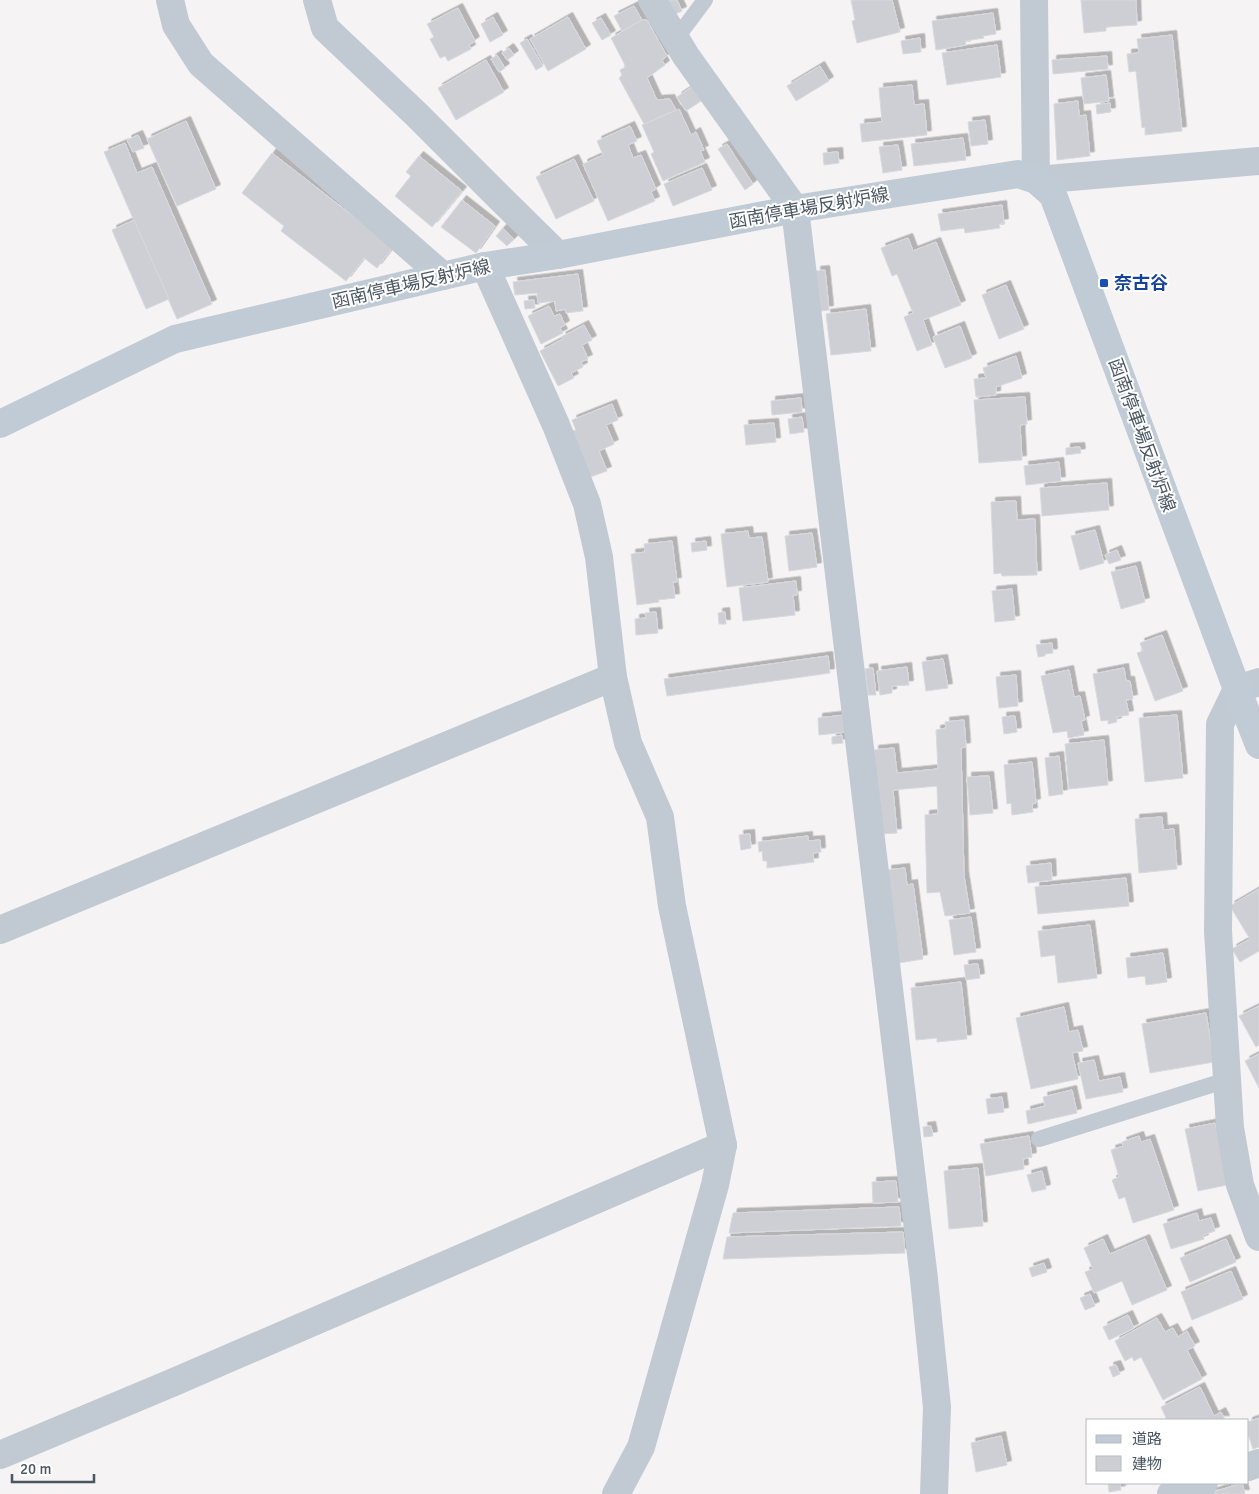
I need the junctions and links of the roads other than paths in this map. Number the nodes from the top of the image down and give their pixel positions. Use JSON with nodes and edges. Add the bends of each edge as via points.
{"nodes":[{"id":1,"x":170,"y":0,"type":"edge"},
{"id":2,"x":317,"y":0,"type":"edge"},
{"id":3,"x":652,"y":0,"type":"edge"},
{"id":4,"x":705,"y":0,"type":"edge"},
{"id":5,"x":1034,"y":0,"type":"edge"},
{"id":6,"x":675,"y":40,"type":"junction"},
{"id":7,"x":1259,"y":161,"type":"edge"},
{"id":8,"x":1036,"y":180,"type":"junction"},
{"id":9,"x":795,"y":209,"type":"junction"},
{"id":10,"x":558,"y":255,"type":"junction"},
{"id":11,"x":485,"y":266,"type":"junction"},
{"id":12,"x":442,"y":276,"type":"junction"},
{"id":13,"x":0,"y":424,"type":"edge"},
{"id":14,"x":613,"y":677,"type":"junction"},
{"id":15,"x":1248,"y":686,"type":"edge"},
{"id":16,"x":1259,"y":745,"type":"edge"},
{"id":17,"x":0,"y":930,"type":"edge"},
{"id":18,"x":1227,"y":1080,"type":"junction"},
{"id":19,"x":1039,"y":1139,"type":"dead end"},
{"id":20,"x":722,"y":1145,"type":"junction"},
{"id":21,"x":1259,"y":1238,"type":"edge"},
{"id":22,"x":0,"y":1455,"type":"edge"},
{"id":23,"x":1201,"y":1484,"type":"edge"},
{"id":24,"x":616,"y":1494,"type":"edge"},
{"id":25,"x":934,"y":1494,"type":"edge"},
{"id":26,"x":1171,"y":1494,"type":"edge"}],
"edges":[{"from":1,"to":12,"type":"street","via":[[176,25],[201,64]]},
{"from":2,"to":10,"type":"street","via":[[325,28]]},
{"from":3,"to":6,"type":"street"},
{"from":4,"to":6,"type":"lane"},
{"from":5,"to":8,"type":"street"},
{"from":6,"to":9,"type":"street"},
{"from":7,"to":8,"type":"street"},
{"from":8,"to":9,"type":"main road","name":"函南停車場反射炉線","via":[[1018,174]]},
{"from":8,"to":15,"type":"main road","name":"函南停車場反射炉線","via":[[1053,195]]},
{"from":9,"to":10,"type":"main road","name":"函南停車場反射炉線"},
{"from":9,"to":25,"type":"street","via":[[924,1279],[937,1407]]},
{"from":10,"to":11,"type":"main road","name":"函南停車場反射炉線"},
{"from":11,"to":12,"type":"main road","name":"函南停車場反射炉線"},
{"from":11,"to":14,"type":"street","via":[[556,425],[587,504],[599,557]]},
{"from":12,"to":13,"type":"main road","name":"函南停車場反射炉線","via":[[175,339]]},
{"from":14,"to":17,"type":"street"},
{"from":14,"to":20,"type":"street","via":[[628,743],[660,817],[672,906]]},
{"from":15,"to":16,"type":"main road","name":"函南停車場反射炉線"},
{"from":15,"to":18,"type":"street","via":[[1220,724],[1218,932]]},
{"from":18,"to":19,"type":"lane"},
{"from":18,"to":21,"type":"street","via":[[1230,1128],[1240,1185]]},
{"from":20,"to":22,"type":"street"},
{"from":20,"to":24,"type":"street","via":[[715,1185],[641,1447]]},
{"from":23,"to":26,"type":"street"}]}
